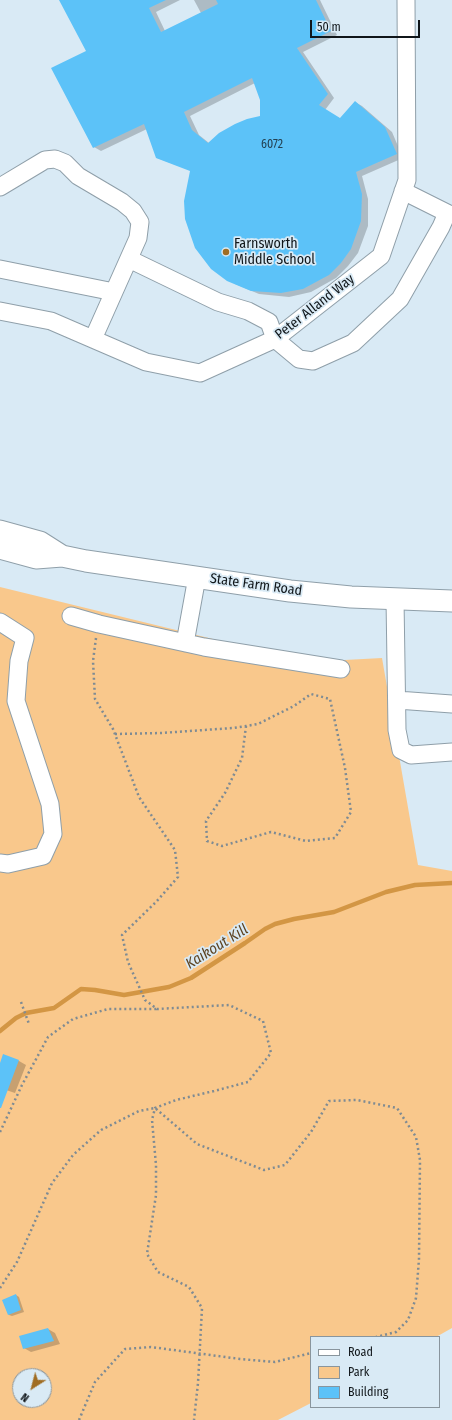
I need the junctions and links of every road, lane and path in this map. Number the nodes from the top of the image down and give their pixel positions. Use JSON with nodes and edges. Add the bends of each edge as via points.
{"nodes":[{"id":1,"x":406,"y":0,"type":"edge"},
{"id":2,"x":0,"y":187,"type":"edge"},
{"id":3,"x":403,"y":191,"type":"junction"},
{"id":4,"x":129,"y":259,"type":"junction"},
{"id":5,"x":0,"y":269,"type":"edge"},
{"id":6,"x":114,"y":292,"type":"junction"},
{"id":7,"x":0,"y":311,"type":"edge"},
{"id":8,"x":93,"y":339,"type":"junction"},
{"id":9,"x":275,"y":339,"type":"junction"},
{"id":10,"x":0,"y":531,"type":"edge"},
{"id":11,"x":0,"y":548,"type":"edge"},
{"id":12,"x":62,"y":556,"type":"junction"},
{"id":13,"x":197,"y":577,"type":"junction"},
{"id":14,"x":395,"y":599,"type":"junction"},
{"id":15,"x":452,"y":601,"type":"edge"},
{"id":16,"x":71,"y":616,"type":"dead end"},
{"id":17,"x":0,"y":622,"type":"edge"},
{"id":18,"x":99,"y":624,"type":"junction"},
{"id":19,"x":185,"y":643,"type":"junction"},
{"id":20,"x":341,"y":669,"type":"dead end"},
{"id":21,"x":397,"y":700,"type":"junction"},
{"id":22,"x":452,"y":704,"type":"edge"},
{"id":23,"x":246,"y":726,"type":"junction"},
{"id":24,"x":115,"y":734,"type":"junction"},
{"id":25,"x":452,"y":752,"type":"edge"},
{"id":26,"x":0,"y":863,"type":"edge"},
{"id":27,"x":21,"y":1002,"type":"dead end"},
{"id":28,"x":157,"y":1008,"type":"junction"},
{"id":29,"x":29,"y":1024,"type":"dead end"},
{"id":30,"x":155,"y":1108,"type":"junction"},
{"id":31,"x":0,"y":1132,"type":"edge"},
{"id":32,"x":0,"y":1288,"type":"edge"},
{"id":33,"x":380,"y":1336,"type":"edge"},
{"id":34,"x":199,"y":1353,"type":"junction"},
{"id":35,"x":310,"y":1353,"type":"edge"},
{"id":36,"x":79,"y":1420,"type":"edge"},
{"id":37,"x":194,"y":1420,"type":"edge"}],
"edges":[{"from":1,"to":3,"type":"lane","name":"Peter Alland Way","via":[[407,180]]},
{"from":2,"to":4,"type":"lane","via":[[45,160],[55,159],[65,163],[78,176],[133,211],[140,222],[138,238]]},
{"from":3,"to":9,"type":"lane","name":"Peter Alland Way","via":[[381,256]]},
{"from":3,"to":9,"type":"lane","via":[[447,213],[442,227],[400,299],[353,343],[313,362],[299,359]]},
{"from":4,"to":6,"type":"lane"},
{"from":4,"to":9,"type":"lane","via":[[218,302],[248,311],[269,322]]},
{"from":5,"to":6,"type":"lane"},
{"from":6,"to":8,"type":"lane"},
{"from":7,"to":8,"type":"lane","name":"Peter Alland Way","via":[[51,321]]},
{"from":8,"to":9,"type":"lane","name":"Peter Alland Way","via":[[146,362],[200,373]]},
{"from":10,"to":12,"type":"main road","name":"State Farm Road","via":[[40,542]]},
{"from":11,"to":12,"type":"main road","name":"State Farm Road","via":[[36,558]]},
{"from":12,"to":13,"type":"main road","name":"State Farm Road"},
{"from":13,"to":14,"type":"main road","name":"State Farm Road","via":[[290,591]]},
{"from":13,"to":19,"type":"lane"},
{"from":14,"to":15,"type":"main road","name":"State Farm Road"},
{"from":14,"to":21,"type":"lane"},
{"from":16,"to":18,"type":"lane"},
{"from":17,"to":26,"type":"lane","via":[[25,638],[19,661],[16,701],[50,804],[53,834],[43,856],[8,864]]},
{"from":18,"to":19,"type":"lane"},
{"from":18,"to":24,"type":"path","via":[[93,661],[95,699]]},
{"from":19,"to":20,"type":"lane"},
{"from":21,"to":22,"type":"lane"},
{"from":21,"to":25,"type":"lane","via":[[397,730],[401,750],[411,755]]},
{"from":23,"to":23,"type":"path","via":[[258,724],[294,706],[311,694],[330,699],[345,768],[351,812],[334,838],[306,842],[271,832],[222,846],[207,841],[206,821],[225,792],[242,758]]},
{"from":23,"to":24,"type":"path"},
{"from":24,"to":28,"type":"path","via":[[139,796],[175,850],[178,877],[122,935],[128,962],[145,1000]]},
{"from":27,"to":29,"type":"path"},
{"from":28,"to":30,"type":"path","via":[[229,1005],[263,1021],[270,1053],[248,1082],[176,1100]]},
{"from":28,"to":31,"type":"path","via":[[108,1009],[73,1019],[48,1037]]},
{"from":30,"to":32,"type":"path","via":[[139,1110],[101,1130],[73,1155],[52,1184],[17,1262]]},
{"from":30,"to":33,"type":"path","via":[[197,1144],[264,1170],[285,1165],[329,1101],[357,1100],[397,1108],[416,1137],[420,1160],[419,1259],[416,1298],[408,1320],[396,1332]]},
{"from":30,"to":34,"type":"path","via":[[152,1120],[156,1195],[147,1254],[158,1272],[189,1287],[202,1308]]},
{"from":34,"to":35,"type":"path","via":[[275,1362]]},
{"from":34,"to":36,"type":"path","via":[[151,1347],[125,1350],[95,1382]]},
{"from":34,"to":37,"type":"path"}]}
